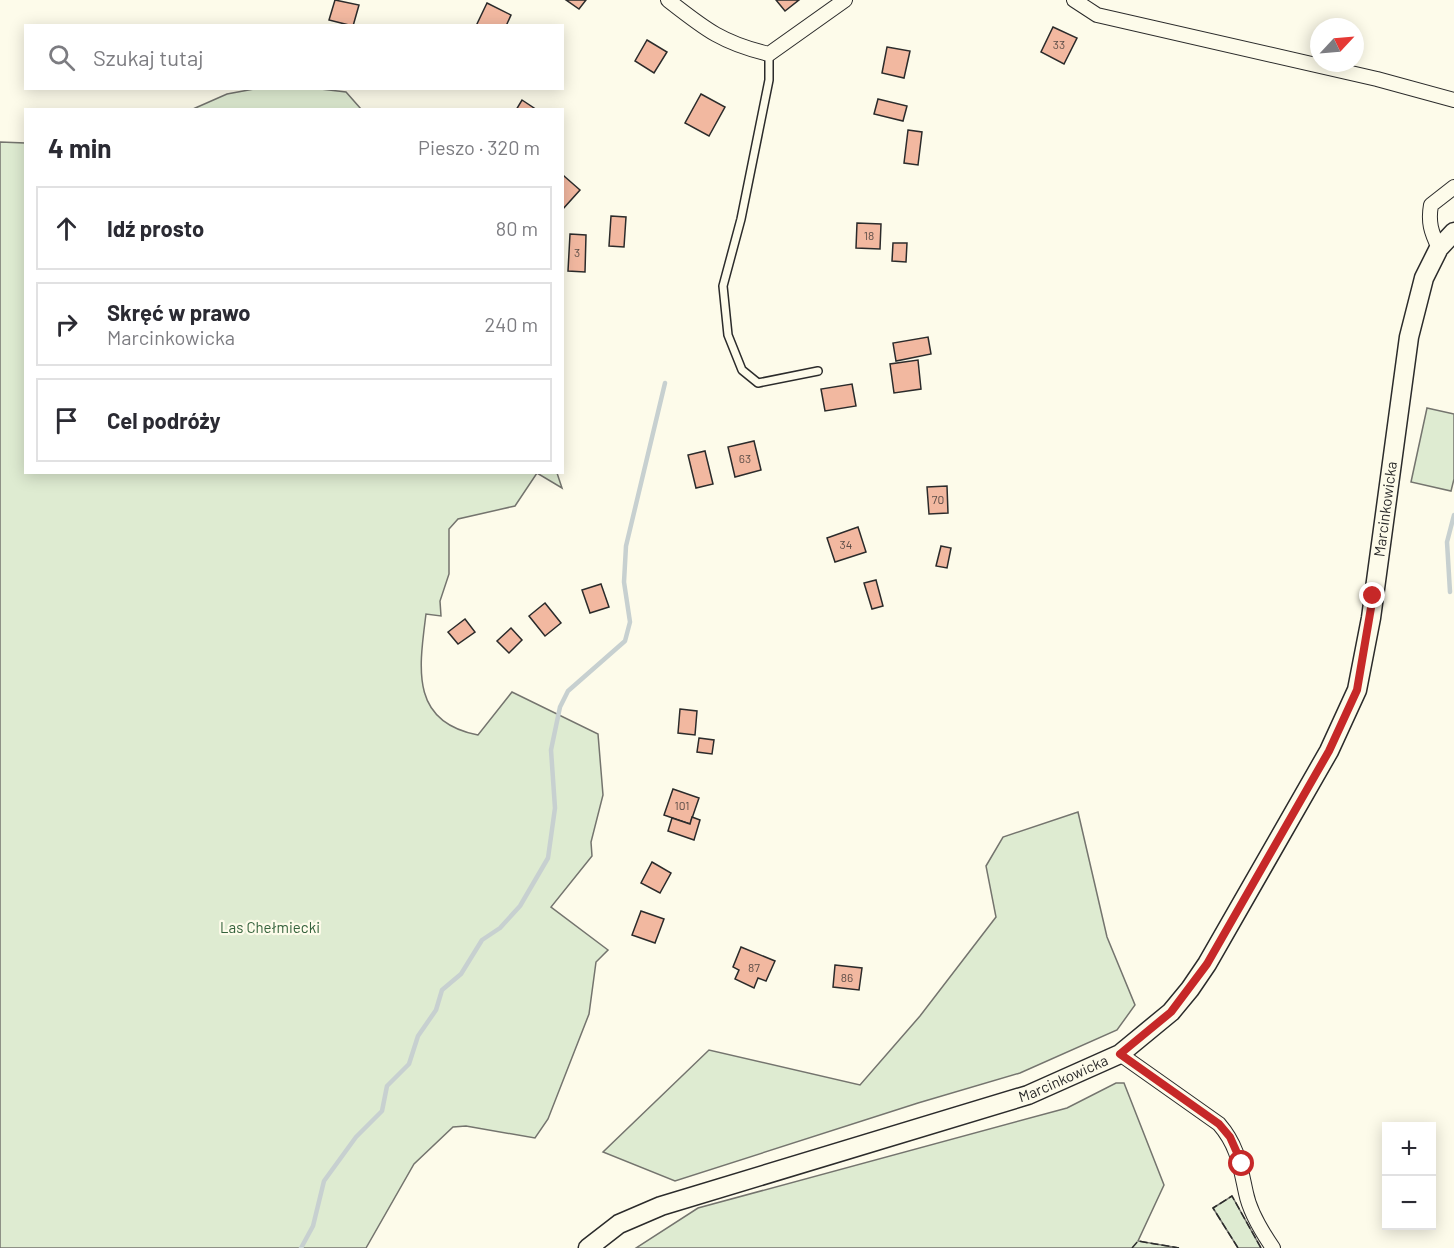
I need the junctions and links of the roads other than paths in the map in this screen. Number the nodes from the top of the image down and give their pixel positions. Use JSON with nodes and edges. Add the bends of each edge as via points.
{"nodes":[{"id":1,"x":668,"y":0,"type":"edge"},
{"id":2,"x":845,"y":0,"type":"edge"},
{"id":3,"x":1074,"y":0,"type":"edge"},
{"id":4,"x":768,"y":54,"type":"junction"},
{"id":5,"x":1454,"y":100,"type":"edge"},
{"id":6,"x":1454,"y":187,"type":"edge"},
{"id":7,"x":1454,"y":232,"type":"edge"},
{"id":8,"x":1439,"y":248,"type":"junction"},
{"id":9,"x":818,"y":370,"type":"dead end"},
{"id":10,"x":1120,"y":1054,"type":"junction"},
{"id":11,"x":588,"y":1248,"type":"edge"},
{"id":12,"x":1273,"y":1248,"type":"edge"}],
"edges":[{"from":1,"to":4,"type":"street","via":[[706,30],[736,46]]},
{"from":2,"to":4,"type":"street"},
{"from":3,"to":5,"type":"street","via":[[1098,15]]},
{"from":4,"to":9,"type":"lane","via":[[767,92],[723,286],[728,335],[742,370],[758,382]]},
{"from":6,"to":8,"type":"street","via":[[1431,205],[1431,232]]},
{"from":7,"to":8,"type":"street","name":"Marcinkowicka"},
{"from":8,"to":10,"type":"street","name":"Marcinkowicka","via":[[1425,278],[1409,337],[1371,618],[1357,690],[1329,751],[1207,964],[1171,1012]]},
{"from":10,"to":11,"type":"street","name":"Marcinkowicka","via":[[1028,1095],[661,1206],[619,1224]]},
{"from":10,"to":12,"type":"street","via":[[1219,1124],[1230,1137],[1242,1164],[1252,1212]]}]}
